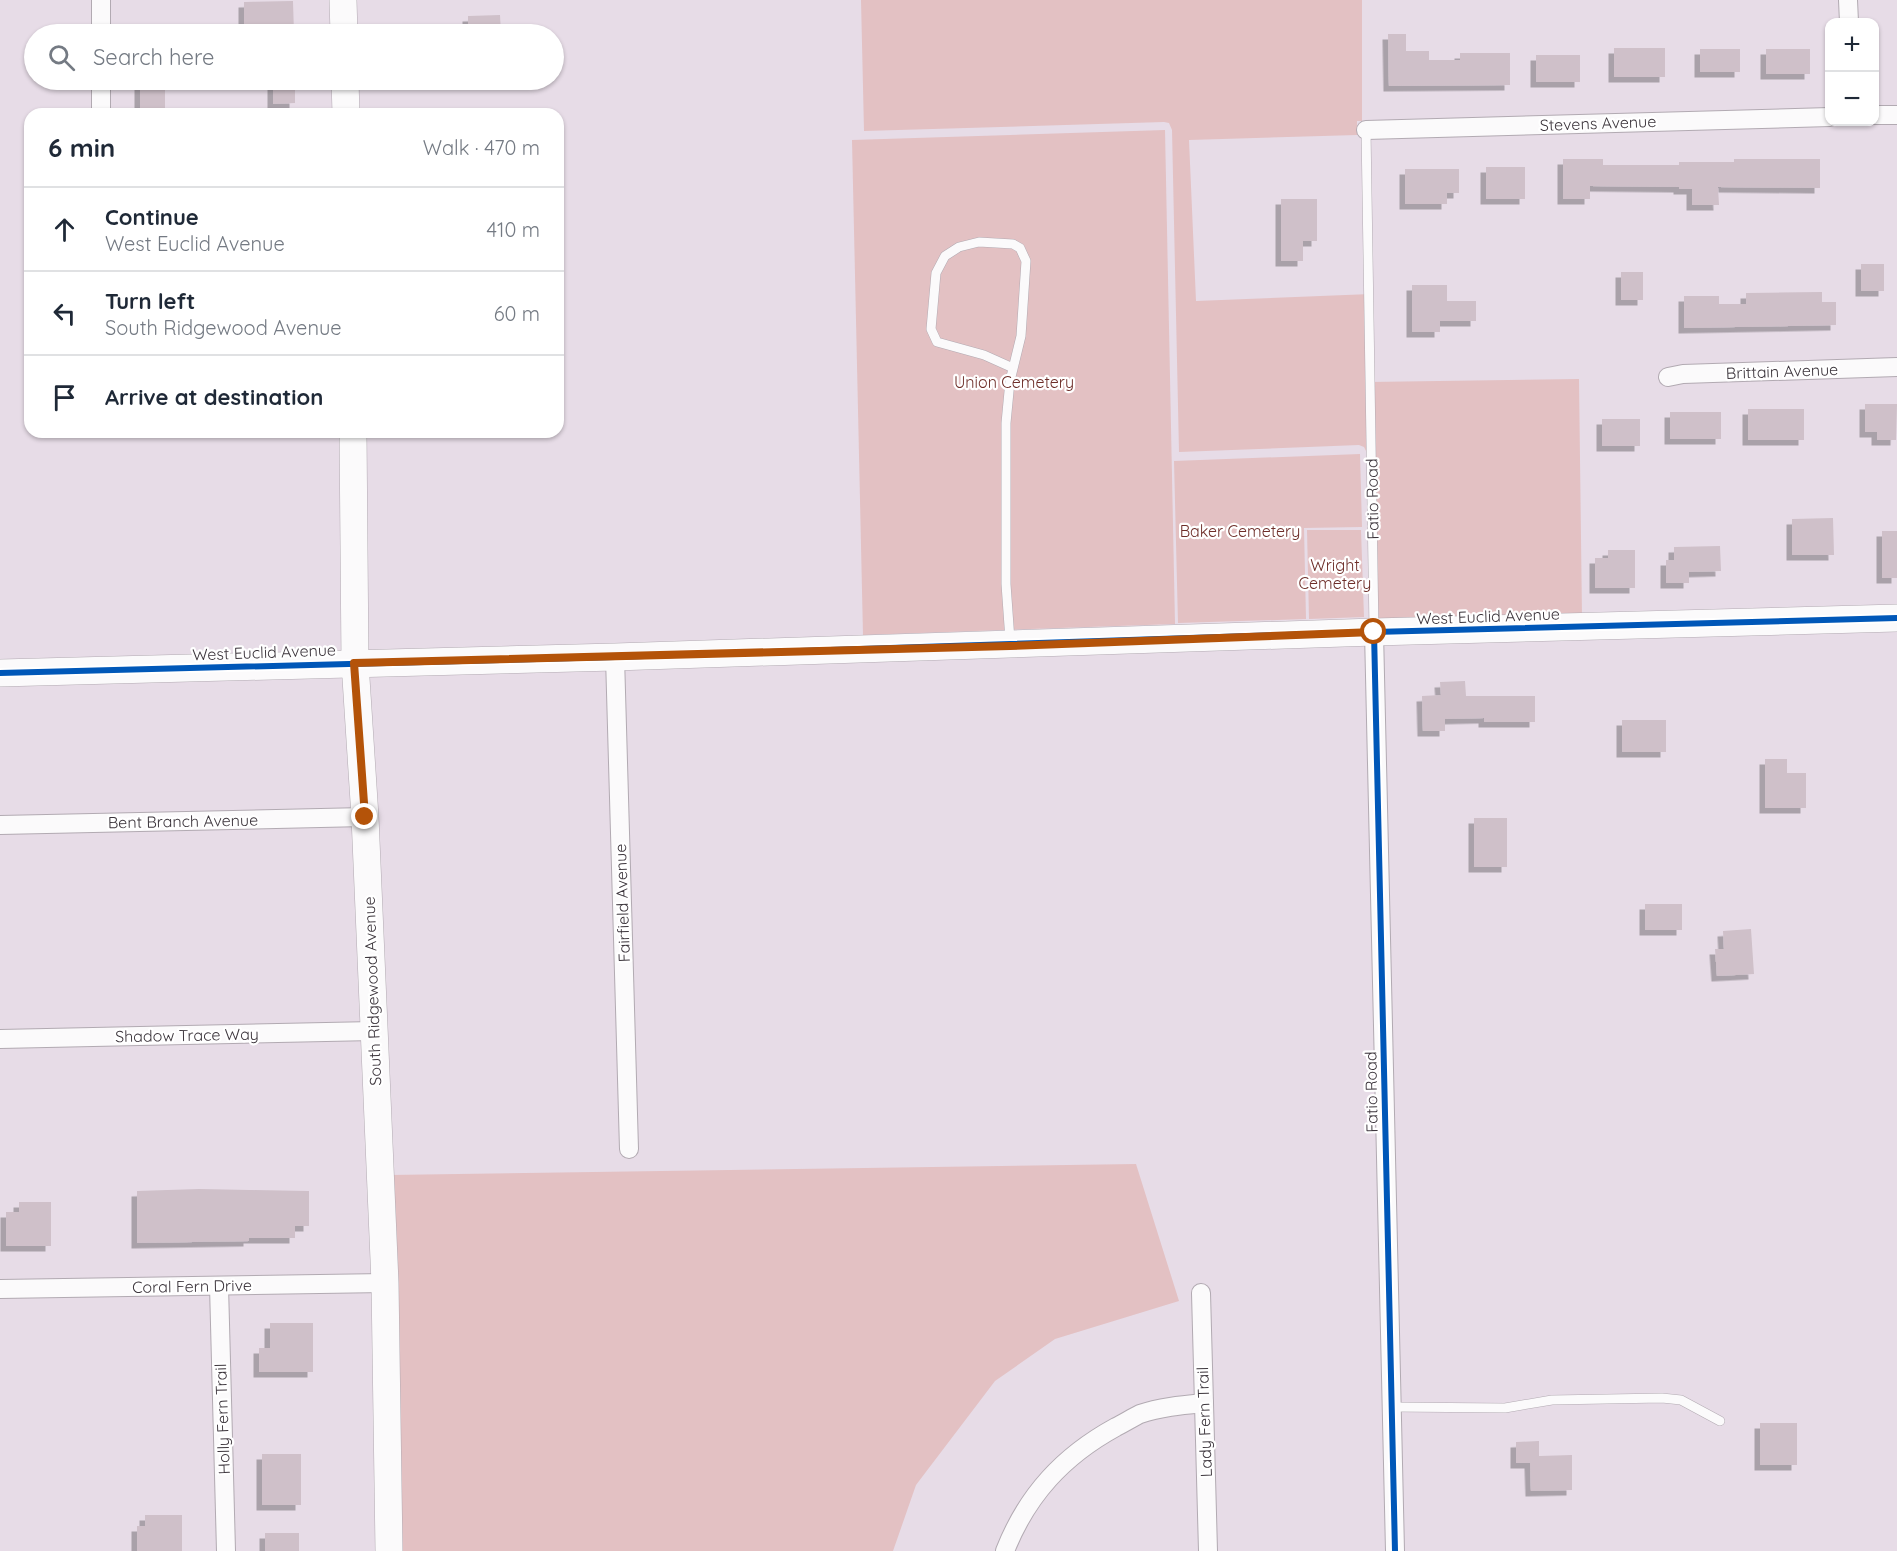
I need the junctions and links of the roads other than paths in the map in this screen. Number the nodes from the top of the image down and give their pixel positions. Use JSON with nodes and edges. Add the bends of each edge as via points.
{"nodes":[{"id":1,"x":101,"y":0,"type":"edge"},
{"id":2,"x":343,"y":0,"type":"edge"},
{"id":3,"x":1848,"y":0,"type":"edge"},
{"id":4,"x":1849,"y":18,"type":"edge"},
{"id":5,"x":101,"y":24,"type":"edge"},
{"id":6,"x":344,"y":24,"type":"edge"},
{"id":7,"x":101,"y":90,"type":"edge"},
{"id":8,"x":345,"y":90,"type":"edge"},
{"id":9,"x":101,"y":108,"type":"edge"},
{"id":10,"x":346,"y":108,"type":"edge"},
{"id":11,"x":1897,"y":115,"type":"edge"},
{"id":12,"x":1879,"y":116,"type":"edge"},
{"id":13,"x":1825,"y":117,"type":"edge"},
{"id":14,"x":1366,"y":130,"type":"joint"},
{"id":15,"x":1897,"y":367,"type":"edge"},
{"id":16,"x":1013,"y":368,"type":"junction"},
{"id":17,"x":1668,"y":377,"type":"dead end"},
{"id":18,"x":353,"y":438,"type":"edge"},
{"id":19,"x":1897,"y":618,"type":"edge"},
{"id":20,"x":1374,"y":632,"type":"junction"},
{"id":21,"x":1010,"y":646,"type":"junction"},
{"id":22,"x":615,"y":657,"type":"junction"},
{"id":23,"x":354,"y":663,"type":"junction"},
{"id":24,"x":0,"y":673,"type":"edge"},
{"id":25,"x":365,"y":817,"type":"junction"},
{"id":26,"x":0,"y":825,"type":"edge"},
{"id":27,"x":374,"y":1031,"type":"junction"},
{"id":28,"x":0,"y":1039,"type":"edge"},
{"id":29,"x":628,"y":1149,"type":"dead end"},
{"id":30,"x":385,"y":1283,"type":"junction"},
{"id":31,"x":219,"y":1286,"type":"junction"},
{"id":32,"x":0,"y":1288,"type":"edge"},
{"id":33,"x":1200,"y":1293,"type":"dead end"},
{"id":34,"x":1204,"y":1403,"type":"junction"},
{"id":35,"x":1392,"y":1407,"type":"junction"},
{"id":36,"x":1720,"y":1421,"type":"dead end"},
{"id":37,"x":226,"y":1551,"type":"edge"},
{"id":38,"x":389,"y":1551,"type":"edge"},
{"id":39,"x":1005,"y":1551,"type":"edge"},
{"id":40,"x":1208,"y":1551,"type":"edge"},
{"id":41,"x":1395,"y":1551,"type":"edge"}],
"edges":[{"from":1,"to":5,"type":"street"},
{"from":2,"to":6,"type":"street"},
{"from":3,"to":4,"type":"street"},
{"from":7,"to":9,"type":"street"},
{"from":8,"to":10,"type":"street"},
{"from":11,"to":12,"type":"street"},
{"from":13,"to":14,"type":"street","name":"Stevens Avenue"},
{"from":14,"to":20,"type":"lane","name":"Fatio Road"},
{"from":15,"to":17,"type":"street","name":"Brittain Avenue"},
{"from":16,"to":16,"type":"lane","via":[[1021,336],[1026,261],[1020,248],[1013,244],[978,242],[959,247],[945,256],[936,273],[931,329],[937,342]]},
{"from":16,"to":21,"type":"lane","via":[[1006,423]]},
{"from":18,"to":23,"type":"street","name":"South Ridgewood Avenue"},
{"from":19,"to":20,"type":"street","name":"West Euclid Avenue"},
{"from":20,"to":21,"type":"street","name":"West Euclid Avenue"},
{"from":20,"to":35,"type":"street","name":"Fatio Road"},
{"from":21,"to":22,"type":"street","name":"West Euclid Avenue"},
{"from":22,"to":23,"type":"street","name":"West Euclid Avenue"},
{"from":22,"to":29,"type":"street","name":"Fairfield Avenue"},
{"from":23,"to":24,"type":"street","name":"West Euclid Avenue"},
{"from":23,"to":25,"type":"street","name":"South Ridgewood Avenue"},
{"from":25,"to":26,"type":"street","name":"Bent Branch Avenue"},
{"from":25,"to":27,"type":"street","name":"South Ridgewood Avenue"},
{"from":27,"to":28,"type":"street","name":"Shadow Trace Way"},
{"from":27,"to":30,"type":"street","name":"South Ridgewood Avenue"},
{"from":30,"to":31,"type":"street","name":"Coral Fern Drive"},
{"from":30,"to":38,"type":"street","name":"South Ridgewood Avenue"},
{"from":31,"to":32,"type":"street","name":"Coral Fern Drive"},
{"from":31,"to":37,"type":"street","name":"Holly Fern Trail"},
{"from":33,"to":34,"type":"street","name":"Lady Fern Trail"},
{"from":34,"to":39,"type":"street","via":[[1140,1414],[1090,1443],[1058,1467],[1030,1501]]},
{"from":34,"to":40,"type":"street","name":"Lady Fern Trail"},
{"from":35,"to":36,"type":"lane","via":[[1505,1408],[1552,1400],[1662,1398],[1681,1400]]},
{"from":35,"to":41,"type":"street","name":"Fatio Road"}]}
